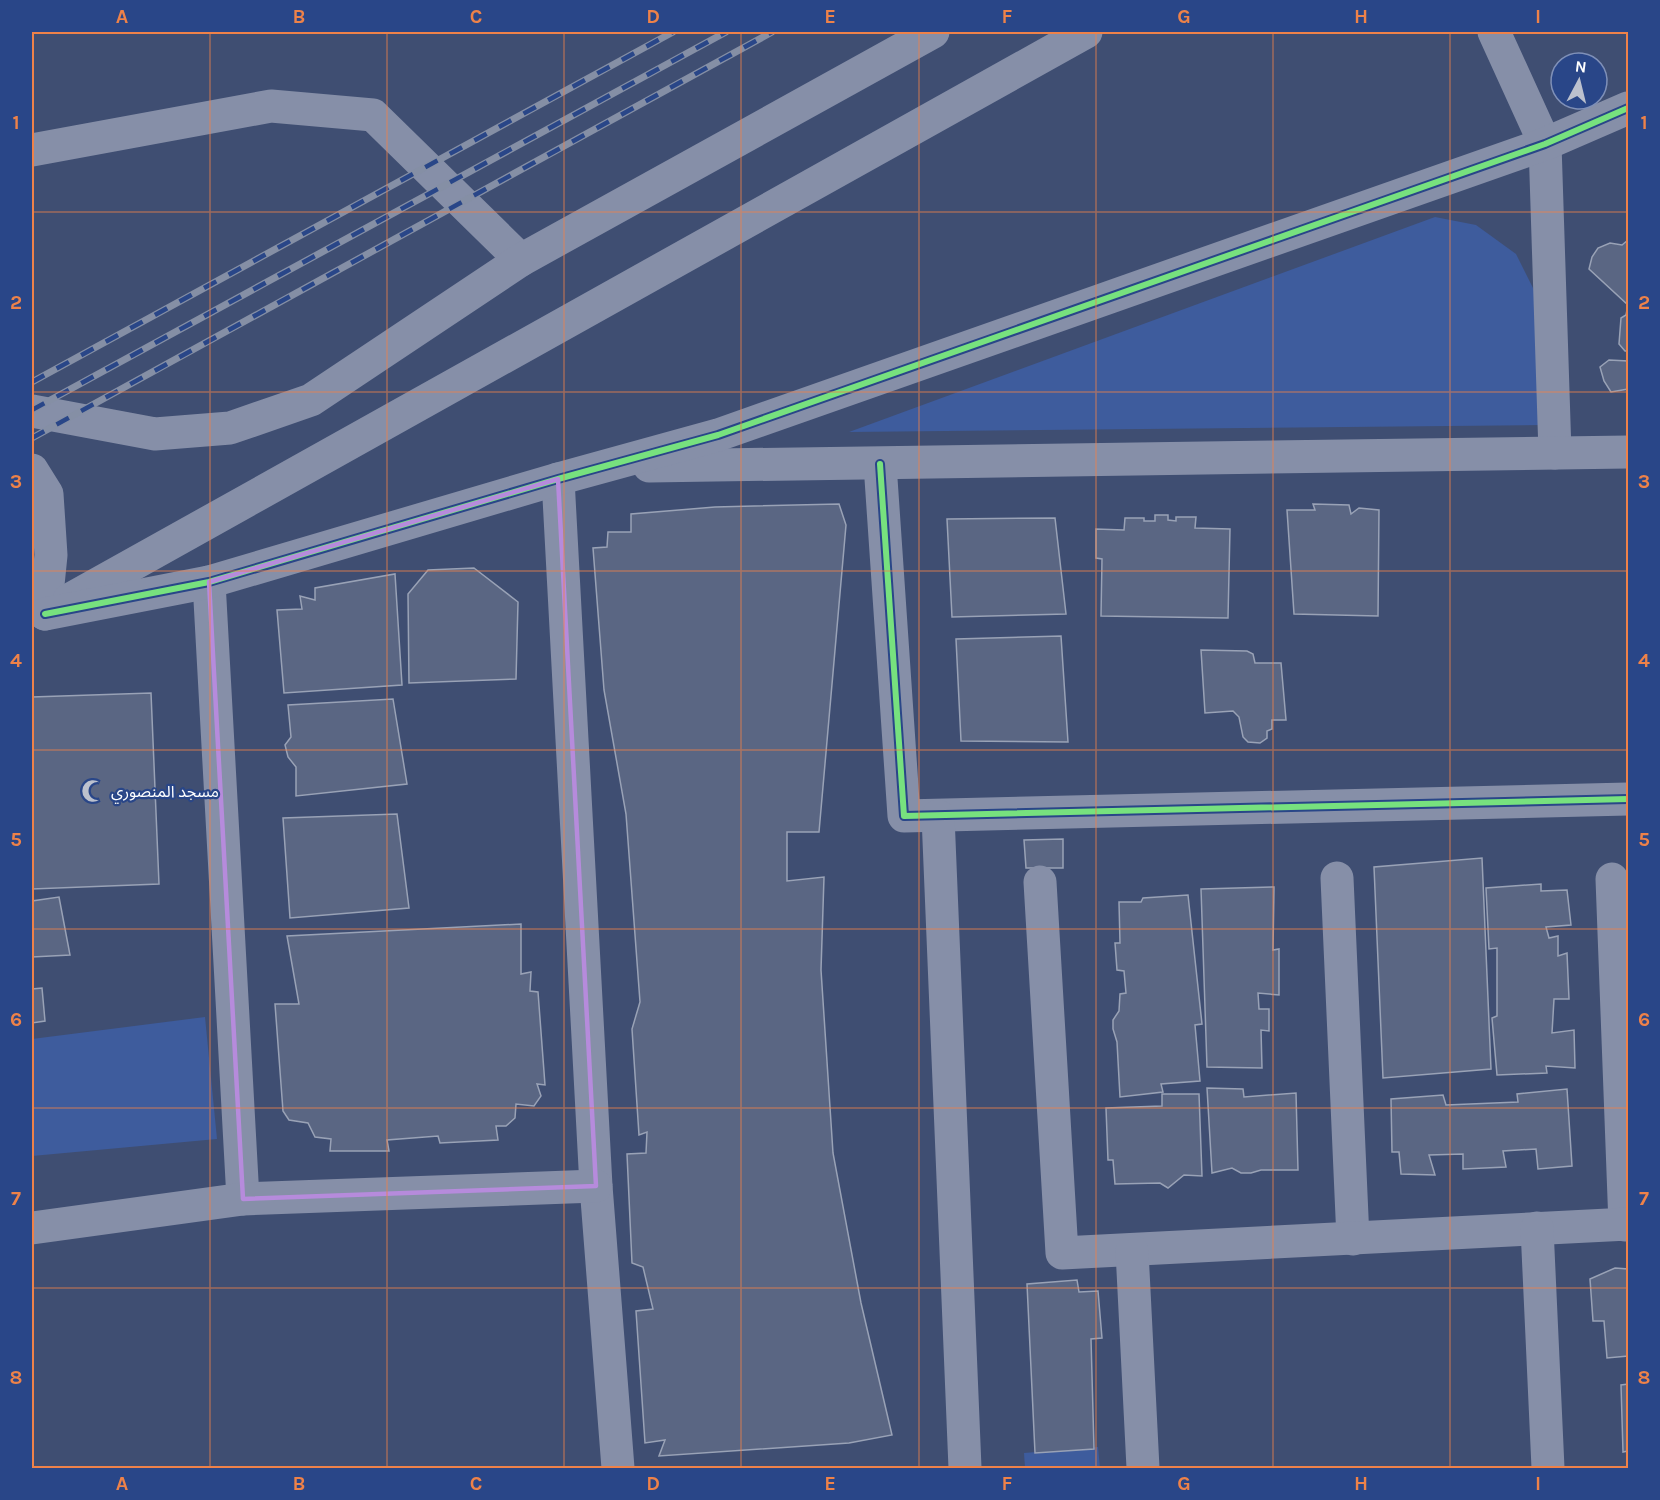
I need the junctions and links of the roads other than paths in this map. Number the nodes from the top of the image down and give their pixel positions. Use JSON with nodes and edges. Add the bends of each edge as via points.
{"nodes":[{"id":1,"x":933,"y":32,"type":"edge"},
{"id":2,"x":1086,"y":32,"type":"edge"},
{"id":3,"x":1494,"y":32,"type":"edge"},
{"id":4,"x":1629,"y":108,"type":"edge"},
{"id":5,"x":1545,"y":144,"type":"junction"},
{"id":6,"x":32,"y":150,"type":"edge"},
{"id":7,"x":521,"y":260,"type":"junction"},
{"id":8,"x":32,"y":411,"type":"edge"},
{"id":9,"x":1629,"y":452,"type":"edge"},
{"id":10,"x":1554,"y":453,"type":"junction"},
{"id":11,"x":880,"y":464,"type":"junction"},
{"id":12,"x":604,"y":466,"type":"junction"},
{"id":13,"x":32,"y":470,"type":"edge"},
{"id":14,"x":558,"y":478,"type":"junction"},
{"id":15,"x":209,"y":582,"type":"junction"},
{"id":16,"x":38,"y":616,"type":"edge"},
{"id":17,"x":1629,"y":800,"type":"edge"},
{"id":18,"x":938,"y":816,"type":"junction"},
{"id":19,"x":1337,"y":878,"type":"dead end"},
{"id":20,"x":1612,"y":879,"type":"dead end"},
{"id":21,"x":1040,"y":882,"type":"dead end"},
{"id":22,"x":596,"y":1186,"type":"junction"},
{"id":23,"x":243,"y":1198,"type":"junction"},
{"id":24,"x":1627,"y":1225,"type":"edge"},
{"id":25,"x":32,"y":1228,"type":"edge"},
{"id":26,"x":1537,"y":1228,"type":"junction"},
{"id":27,"x":1353,"y":1239,"type":"junction"},
{"id":28,"x":1132,"y":1251,"type":"junction"},
{"id":29,"x":618,"y":1468,"type":"edge"},
{"id":30,"x":965,"y":1468,"type":"edge"},
{"id":31,"x":1143,"y":1468,"type":"edge"},
{"id":32,"x":1548,"y":1468,"type":"edge"}],
"edges":[{"from":1,"to":7,"type":"street"},
{"from":2,"to":16,"type":"street"},
{"from":3,"to":5,"type":"street"},
{"from":4,"to":5,"type":"street"},
{"from":5,"to":10,"type":"street"},
{"from":5,"to":12,"type":"street","via":[[718,435]]},
{"from":6,"to":7,"type":"street","via":[[271,106],[373,115]]},
{"from":7,"to":8,"type":"street","via":[[311,400],[230,428],[155,434]]},
{"from":9,"to":10,"type":"street"},
{"from":10,"to":11,"type":"street"},
{"from":11,"to":12,"type":"street"},
{"from":11,"to":18,"type":"street","via":[[904,816]]},
{"from":12,"to":14,"type":"street"},
{"from":13,"to":16,"type":"street","via":[[46,494],[51,555]]},
{"from":14,"to":15,"type":"street"},
{"from":14,"to":22,"type":"street"},
{"from":15,"to":16,"type":"street"},
{"from":15,"to":23,"type":"street"},
{"from":17,"to":18,"type":"street"},
{"from":18,"to":30,"type":"street"},
{"from":19,"to":27,"type":"street"},
{"from":20,"to":24,"type":"street"},
{"from":21,"to":28,"type":"street","via":[[1062,1254]]},
{"from":22,"to":23,"type":"street"},
{"from":22,"to":29,"type":"street"},
{"from":23,"to":25,"type":"street"},
{"from":24,"to":26,"type":"street"},
{"from":26,"to":27,"type":"street"},
{"from":26,"to":32,"type":"street"},
{"from":27,"to":28,"type":"street"},
{"from":28,"to":31,"type":"street"}]}
